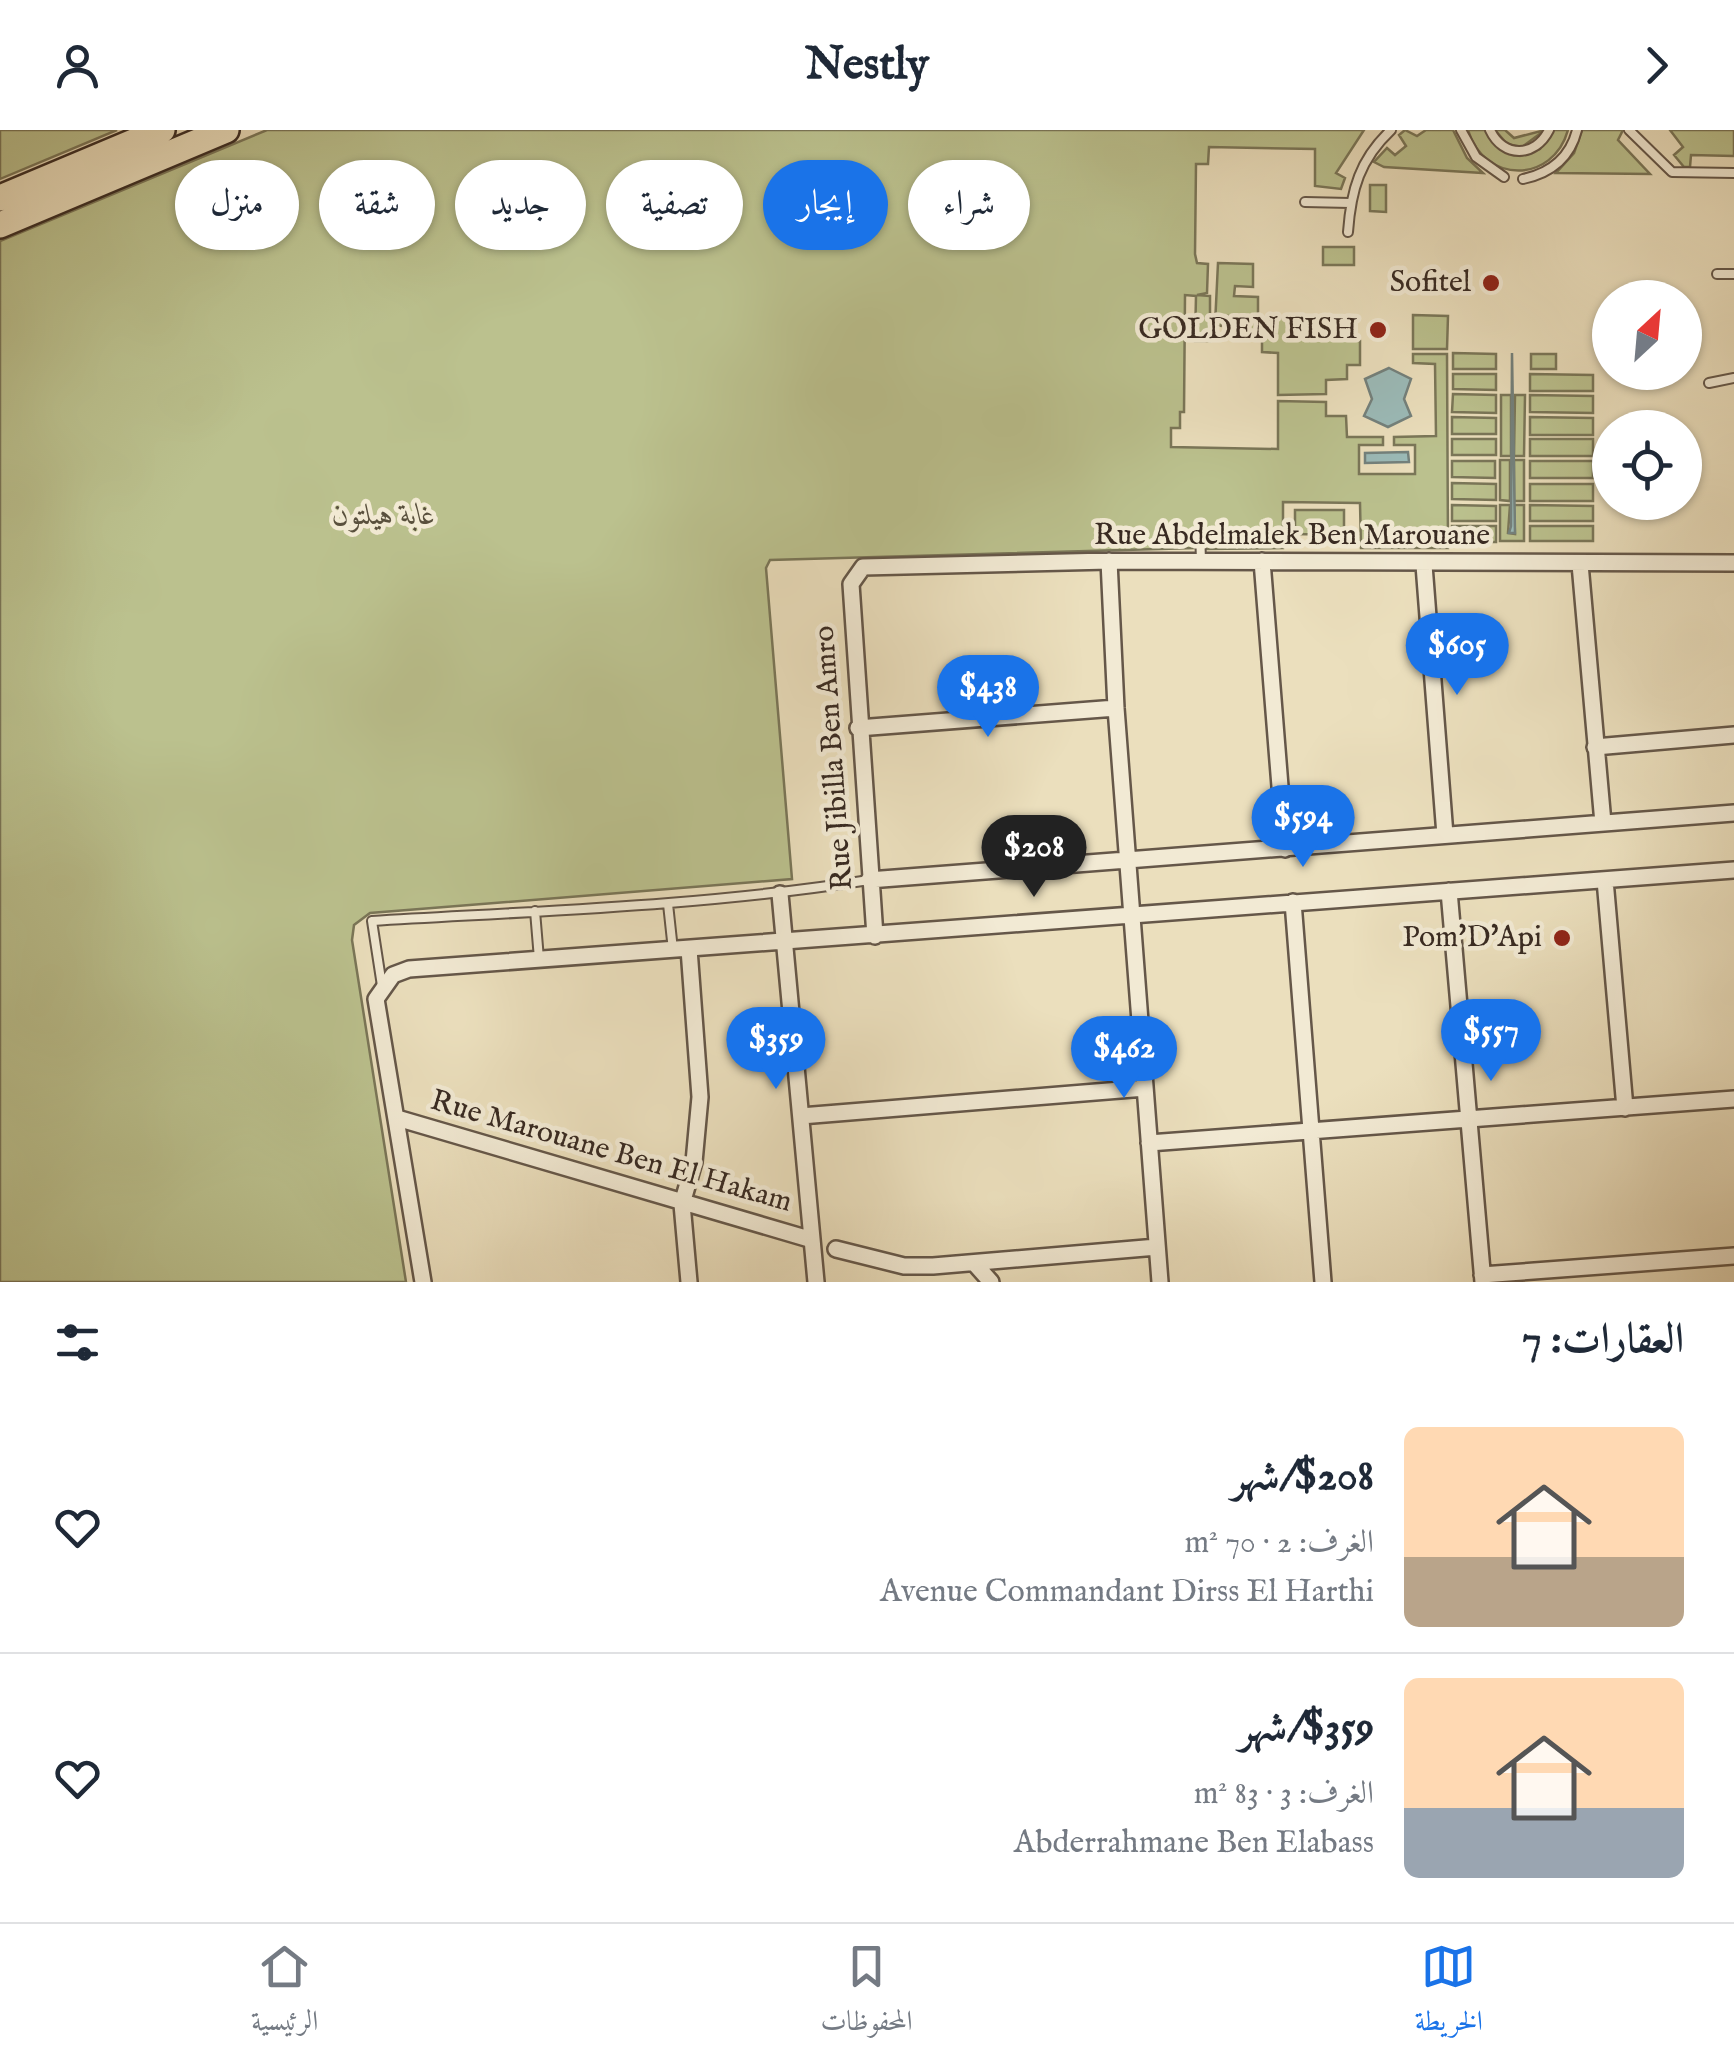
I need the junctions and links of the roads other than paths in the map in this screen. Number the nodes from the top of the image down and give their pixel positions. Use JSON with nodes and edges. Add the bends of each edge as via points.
{"nodes":[{"id":1,"x":162,"y":130,"type":"edge"},
{"id":2,"x":226,"y":130,"type":"edge"},
{"id":3,"x":1391,"y":130,"type":"edge"},
{"id":4,"x":1461,"y":130,"type":"edge"},
{"id":5,"x":1490,"y":130,"type":"edge"},
{"id":6,"x":1549,"y":130,"type":"edge"},
{"id":7,"x":1577,"y":130,"type":"edge"},
{"id":8,"x":1629,"y":130,"type":"edge"},
{"id":9,"x":1734,"y":174,"type":"edge"},
{"id":10,"x":1504,"y":177,"type":"dead end"},
{"id":11,"x":1523,"y":179,"type":"dead end"},
{"id":12,"x":0,"y":198,"type":"edge"},
{"id":13,"x":1306,"y":202,"type":"dead end"},
{"id":14,"x":1350,"y":204,"type":"junction"},
{"id":15,"x":0,"y":225,"type":"edge"},
{"id":16,"x":1348,"y":232,"type":"dead end"},
{"id":17,"x":1717,"y":274,"type":"dead end"},
{"id":18,"x":1734,"y":274,"type":"edge"},
{"id":19,"x":1734,"y":378,"type":"edge"},
{"id":20,"x":1709,"y":383,"type":"dead end"},
{"id":21,"x":1200,"y":530,"type":"dead end"},
{"id":22,"x":1201,"y":561,"type":"junction"},
{"id":23,"x":1262,"y":561,"type":"junction"},
{"id":24,"x":1109,"y":562,"type":"junction"},
{"id":25,"x":1580,"y":564,"type":"junction"},
{"id":26,"x":1734,"y":564,"type":"edge"},
{"id":27,"x":1424,"y":565,"type":"junction"},
{"id":28,"x":853,"y":576,"type":"joint"},
{"id":29,"x":1116,"y":708,"type":"junction"},
{"id":30,"x":858,"y":728,"type":"junction"},
{"id":31,"x":1734,"y":735,"type":"edge"},
{"id":32,"x":1594,"y":746,"type":"junction"},
{"id":33,"x":1734,"y":813,"type":"edge"},
{"id":34,"x":1602,"y":823,"type":"junction"},
{"id":35,"x":1445,"y":835,"type":"junction"},
{"id":36,"x":1285,"y":849,"type":"junction"},
{"id":37,"x":1127,"y":860,"type":"junction"},
{"id":38,"x":1734,"y":870,"type":"edge"},
{"id":39,"x":869,"y":880,"type":"junction"},
{"id":40,"x":1605,"y":880,"type":"junction"},
{"id":41,"x":1450,"y":891,"type":"junction"},
{"id":42,"x":780,"y":894,"type":"junction"},
{"id":43,"x":1293,"y":902,"type":"junction"},
{"id":44,"x":668,"y":904,"type":"junction"},
{"id":45,"x":535,"y":912,"type":"junction"},
{"id":46,"x":1130,"y":915,"type":"junction"},
{"id":47,"x":874,"y":936,"type":"junction"},
{"id":48,"x":788,"y":942,"type":"junction"},
{"id":49,"x":681,"y":950,"type":"junction"},
{"id":50,"x":539,"y":960,"type":"junction"},
{"id":51,"x":379,"y":992,"type":"junction"},
{"id":52,"x":1145,"y":1088,"type":"junction"},
{"id":53,"x":1734,"y":1099,"type":"edge"},
{"id":54,"x":1625,"y":1108,"type":"junction"},
{"id":55,"x":800,"y":1116,"type":"junction"},
{"id":56,"x":397,"y":1118,"type":"junction"},
{"id":57,"x":1472,"y":1119,"type":"junction"},
{"id":58,"x":1310,"y":1132,"type":"junction"},
{"id":59,"x":1149,"y":1142,"type":"junction"},
{"id":60,"x":682,"y":1204,"type":"junction"},
{"id":61,"x":810,"y":1238,"type":"junction"},
{"id":62,"x":1157,"y":1247,"type":"junction"},
{"id":63,"x":836,"y":1249,"type":"dead end"},
{"id":64,"x":1734,"y":1256,"type":"edge"},
{"id":65,"x":975,"y":1264,"type":"junction"},
{"id":66,"x":1482,"y":1279,"type":"edge"},
{"id":67,"x":423,"y":1282,"type":"edge"},
{"id":68,"x":689,"y":1282,"type":"edge"},
{"id":69,"x":816,"y":1282,"type":"edge"},
{"id":70,"x":991,"y":1282,"type":"edge"},
{"id":71,"x":1160,"y":1282,"type":"edge"},
{"id":72,"x":1323,"y":1282,"type":"edge"}],
"edges":[{"from":1,"to":12,"type":"main road"},
{"from":2,"to":15,"type":"main road"},
{"from":3,"to":14,"type":"lane","via":[[1359,172]]},
{"from":4,"to":10,"type":"lane","via":[[1476,157]]},
{"from":5,"to":6,"type":"lane","via":[[1499,144],[1517,152],[1536,147]]},
{"from":7,"to":11,"type":"lane","via":[[1557,164]]},
{"from":8,"to":9,"type":"lane","via":[[1672,172]]},
{"from":13,"to":14,"type":"lane"},
{"from":14,"to":16,"type":"lane"},
{"from":17,"to":18,"type":"lane"},
{"from":19,"to":20,"type":"lane"},
{"from":21,"to":22,"type":"lane"},
{"from":22,"to":23,"type":"street","name":"Rue Abdelmalek Ben Marouane"},
{"from":22,"to":24,"type":"street","name":"Rue Abdelmalek Ben Marouane"},
{"from":23,"to":27,"type":"street","name":"Rue Abdelmalek Ben Marouane"},
{"from":23,"to":36,"type":"street"},
{"from":24,"to":28,"type":"street","name":"Rue Abdelmalek Ben Marouane","via":[[864,567]]},
{"from":24,"to":29,"type":"street"},
{"from":25,"to":26,"type":"street","name":"Rue Abdelmalek Ben Marouane"},
{"from":25,"to":27,"type":"street","name":"Rue Abdelmalek Ben Marouane"},
{"from":25,"to":32,"type":"street"},
{"from":27,"to":35,"type":"street"},
{"from":28,"to":30,"type":"street","name":"Rue Jibilla Ben Amro"},
{"from":29,"to":30,"type":"street"},
{"from":29,"to":37,"type":"street"},
{"from":30,"to":39,"type":"street","name":"Rue Jibilla Ben Amro"},
{"from":31,"to":32,"type":"street"},
{"from":32,"to":34,"type":"street"},
{"from":33,"to":34,"type":"street"},
{"from":34,"to":35,"type":"street"},
{"from":35,"to":36,"type":"street"},
{"from":36,"to":37,"type":"street"},
{"from":37,"to":39,"type":"street"},
{"from":37,"to":46,"type":"street"},
{"from":38,"to":40,"type":"street"},
{"from":39,"to":42,"type":"lane"},
{"from":39,"to":47,"type":"street","name":"Rue Jibilla Ben Amro"},
{"from":40,"to":41,"type":"street"},
{"from":40,"to":54,"type":"street"},
{"from":41,"to":43,"type":"street"},
{"from":41,"to":57,"type":"street"},
{"from":42,"to":44,"type":"lane"},
{"from":42,"to":48,"type":"street"},
{"from":43,"to":46,"type":"street"},
{"from":43,"to":58,"type":"street"},
{"from":44,"to":45,"type":"lane"},
{"from":44,"to":49,"type":"lane"},
{"from":45,"to":50,"type":"lane"},
{"from":45,"to":51,"type":"lane","via":[[372,921]]},
{"from":46,"to":47,"type":"street"},
{"from":46,"to":52,"type":"street"},
{"from":47,"to":48,"type":"street"},
{"from":48,"to":49,"type":"street"},
{"from":48,"to":55,"type":"street"},
{"from":49,"to":50,"type":"street"},
{"from":49,"to":60,"type":"street","via":[[700,1097]]},
{"from":50,"to":51,"type":"street","via":[[409,968],[392,975]]},
{"from":51,"to":56,"type":"street"},
{"from":52,"to":55,"type":"street"},
{"from":52,"to":59,"type":"street"},
{"from":53,"to":54,"type":"street"},
{"from":54,"to":57,"type":"street"},
{"from":55,"to":61,"type":"street"},
{"from":56,"to":60,"type":"street","name":"Rue Marouane Ben El Hakam"},
{"from":56,"to":67,"type":"street"},
{"from":57,"to":58,"type":"street"},
{"from":57,"to":66,"type":"street"},
{"from":58,"to":59,"type":"street"},
{"from":58,"to":72,"type":"street"},
{"from":59,"to":62,"type":"street"},
{"from":60,"to":61,"type":"street","name":"Rue Marouane Ben El Hakam"},
{"from":60,"to":68,"type":"street"},
{"from":61,"to":69,"type":"street"},
{"from":62,"to":65,"type":"street"},
{"from":62,"to":71,"type":"street"},
{"from":63,"to":65,"type":"street","via":[[904,1266]]},
{"from":64,"to":66,"type":"street"},
{"from":65,"to":70,"type":"street"}]}
